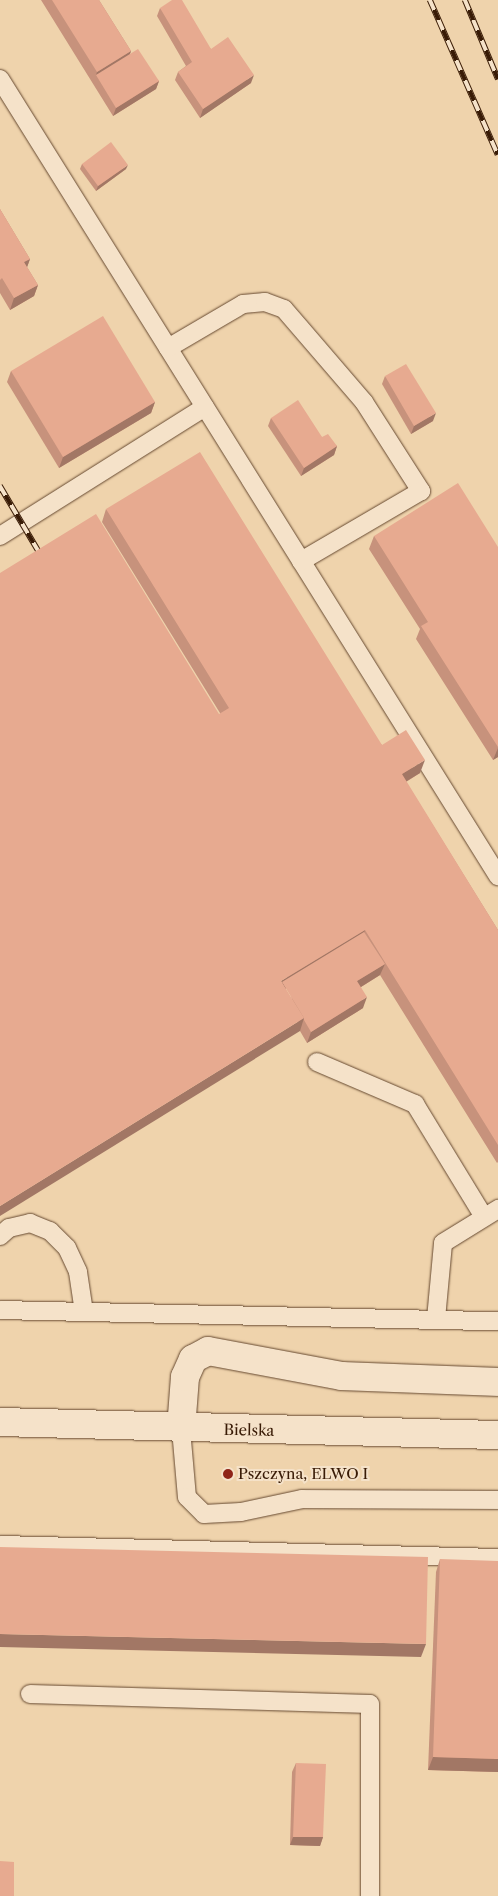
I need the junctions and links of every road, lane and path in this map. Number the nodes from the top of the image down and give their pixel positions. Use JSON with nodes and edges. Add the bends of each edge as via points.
{"nodes":[{"id":1,"x":0,"y":79,"type":"edge"},
{"id":2,"x":168,"y":348,"type":"junction"},
{"id":3,"x":205,"y":407,"type":"junction"},
{"id":4,"x":0,"y":536,"type":"edge"},
{"id":5,"x":302,"y":562,"type":"junction"},
{"id":6,"x":498,"y":876,"type":"edge"},
{"id":7,"x":317,"y":1062,"type":"dead end"},
{"id":8,"x":491,"y":1213,"type":"edge"},
{"id":9,"x":0,"y":1236,"type":"edge"},
{"id":10,"x":0,"y":1310,"type":"edge"},
{"id":11,"x":84,"y":1312,"type":"junction"},
{"id":12,"x":436,"y":1319,"type":"junction"},
{"id":13,"x":498,"y":1321,"type":"edge"},
{"id":14,"x":498,"y":1382,"type":"edge"},
{"id":15,"x":0,"y":1422,"type":"edge"},
{"id":16,"x":181,"y":1429,"type":"junction"},
{"id":17,"x":498,"y":1435,"type":"edge"},
{"id":18,"x":498,"y":1500,"type":"edge"},
{"id":19,"x":0,"y":1545,"type":"edge"},
{"id":20,"x":498,"y":1558,"type":"edge"},
{"id":21,"x":30,"y":1694,"type":"dead end"},
{"id":22,"x":370,"y":1896,"type":"edge"}],
"edges":[{"from":1,"to":2,"type":"lane"},
{"from":2,"to":3,"type":"lane"},
{"from":2,"to":5,"type":"lane","via":[[243,304],[265,302],[284,309],[364,402],[421,491]]},
{"from":3,"to":4,"type":"lane"},
{"from":3,"to":5,"type":"lane"},
{"from":5,"to":6,"type":"lane"},
{"from":7,"to":8,"type":"lane","via":[[415,1104]]},
{"from":8,"to":12,"type":"lane","via":[[442,1242]]},
{"from":9,"to":11,"type":"lane","via":[[10,1228],[30,1223],[50,1231],[67,1248],[78,1272]]},
{"from":10,"to":11,"type":"lane"},
{"from":11,"to":12,"type":"lane"},
{"from":12,"to":13,"type":"lane"},
{"from":14,"to":16,"type":"main road","via":[[342,1376],[208,1351],[193,1358],[185,1377]]},
{"from":15,"to":16,"type":"main road","name":"Bielska"},
{"from":16,"to":17,"type":"main road","name":"Bielska"},
{"from":16,"to":18,"type":"lane","via":[[187,1496],[204,1514],[242,1512],[302,1499]]},
{"from":19,"to":20,"type":"lane"},
{"from":21,"to":22,"type":"lane","via":[[370,1704]]}]}
